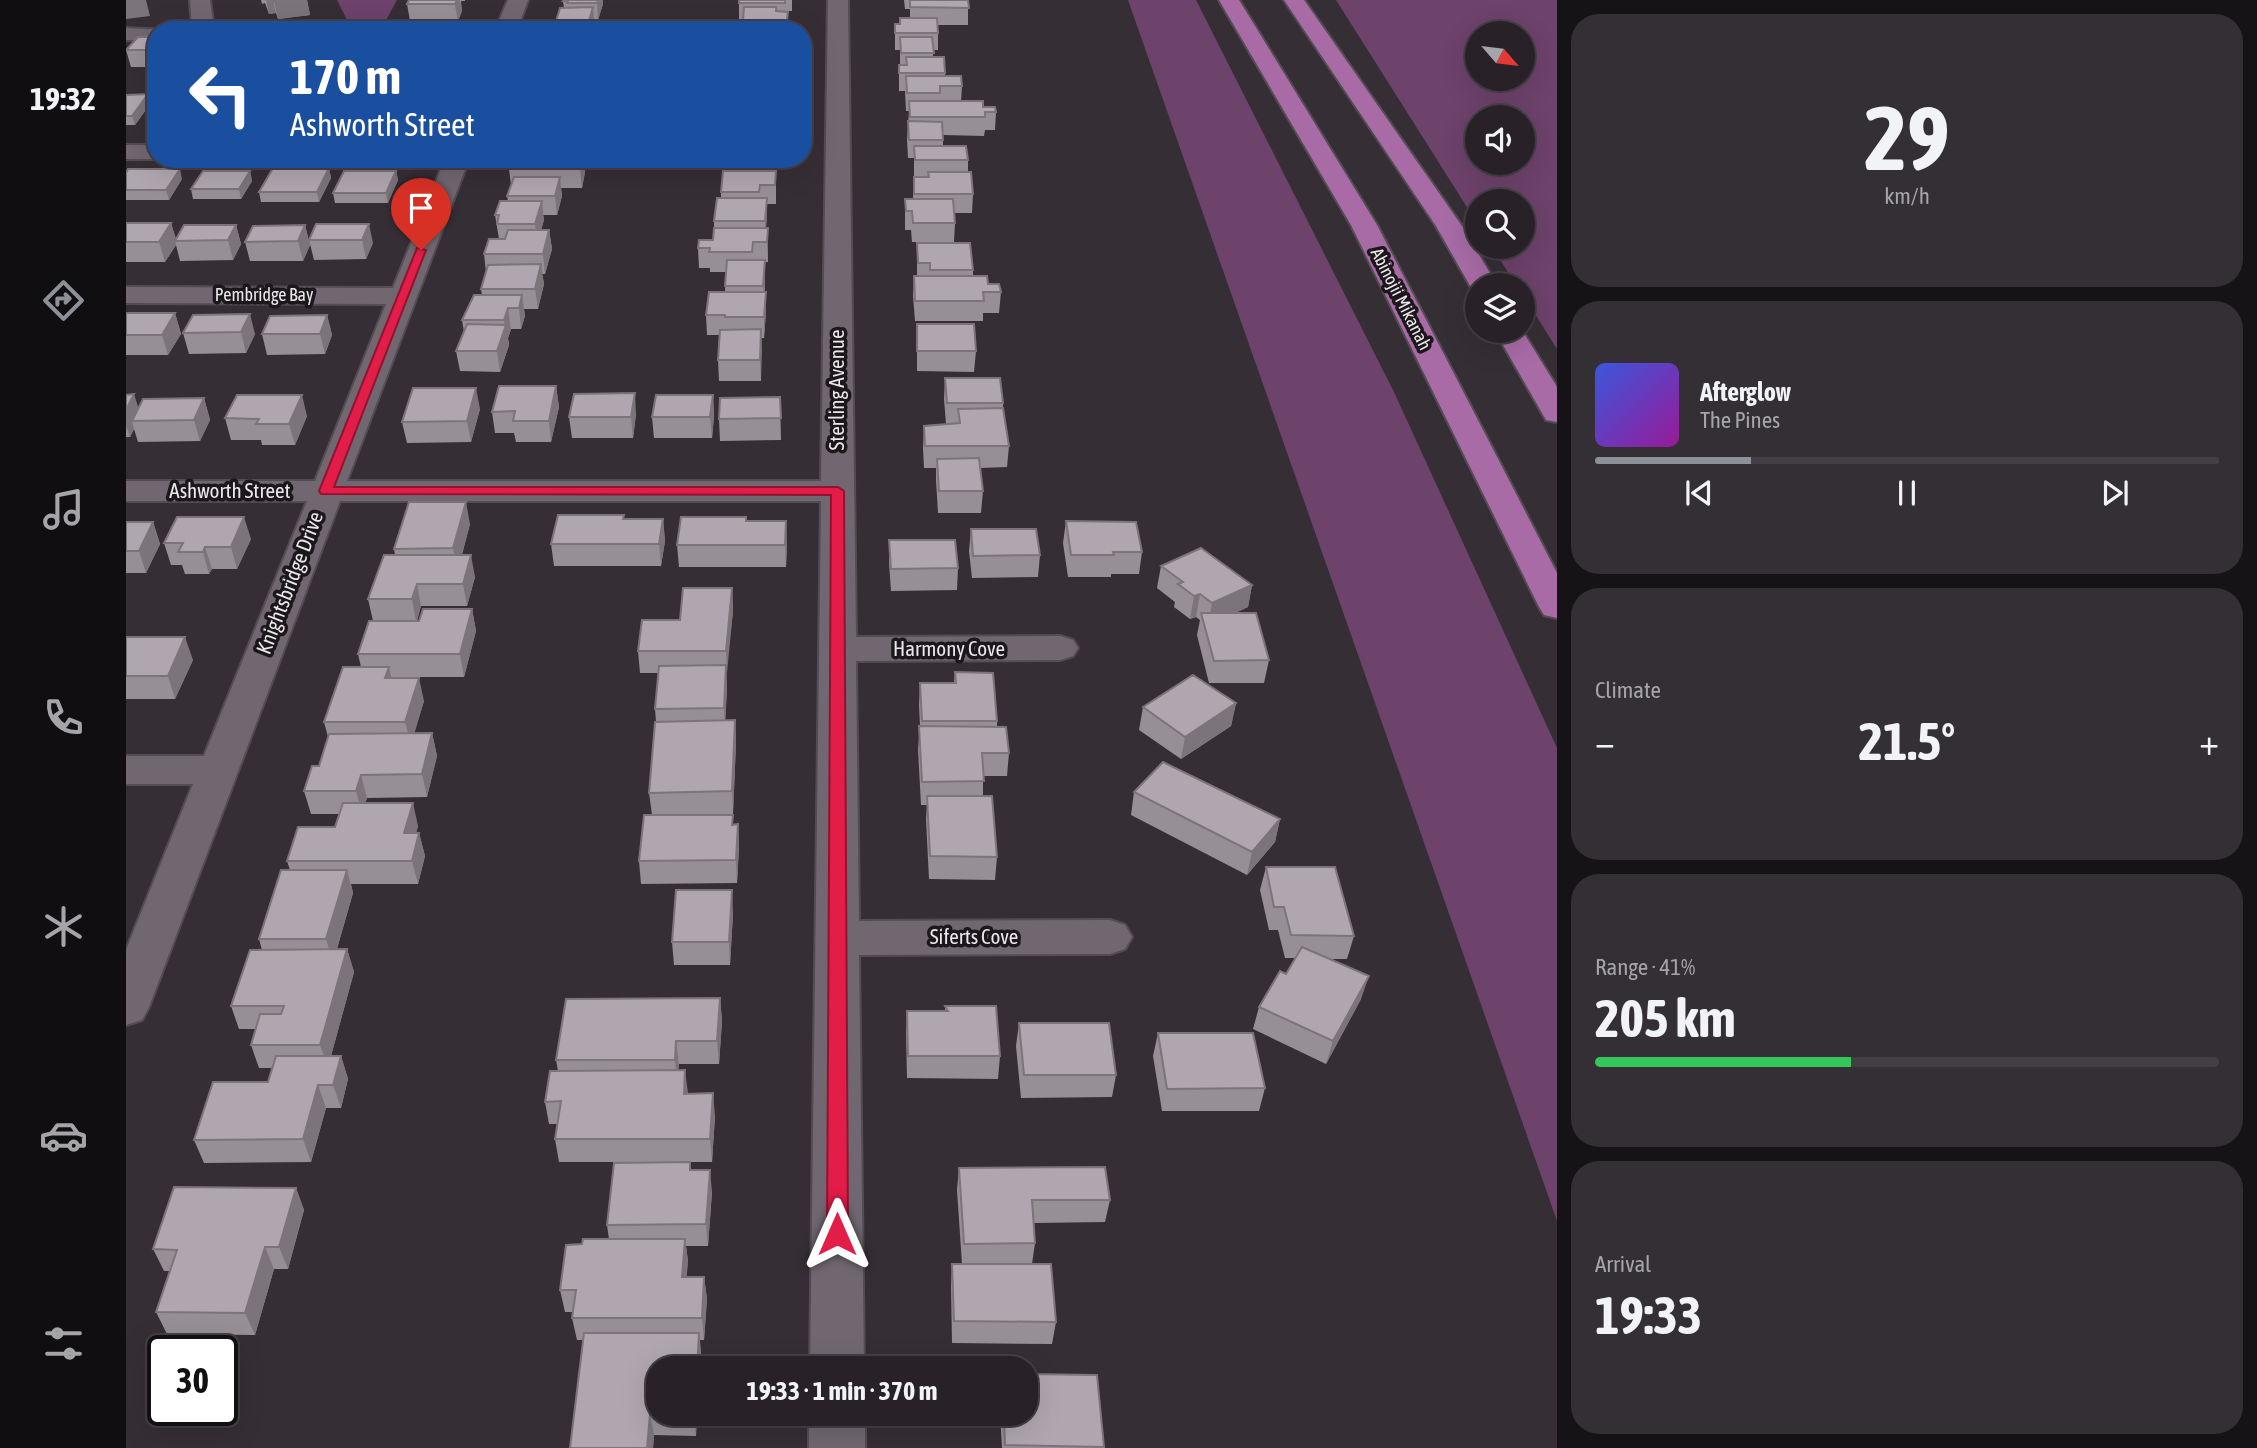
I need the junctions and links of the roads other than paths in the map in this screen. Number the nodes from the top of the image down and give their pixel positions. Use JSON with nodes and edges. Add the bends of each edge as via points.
{"nodes":[{"id":1,"x":200,"y":0,"type":"edge"},
{"id":2,"x":518,"y":0,"type":"edge"},
{"id":3,"x":838,"y":0,"type":"edge"},
{"id":4,"x":1229,"y":0,"type":"edge"},
{"id":5,"x":1294,"y":0,"type":"edge"},
{"id":6,"x":203,"y":21,"type":"edge"},
{"id":7,"x":510,"y":21,"type":"edge"},
{"id":8,"x":126,"y":34,"type":"edge"},
{"id":9,"x":147,"y":34,"type":"edge"},
{"id":10,"x":126,"y":152,"type":"edge"},
{"id":11,"x":147,"y":152,"type":"edge"},
{"id":12,"x":453,"y":168,"type":"edge"},
{"id":13,"x":1476,"y":273,"type":"edge"},
{"id":14,"x":126,"y":295,"type":"edge"},
{"id":15,"x":403,"y":296,"type":"junction"},
{"id":16,"x":1516,"y":343,"type":"edge"},
{"id":17,"x":1557,"y":413,"type":"edge"},
{"id":18,"x":126,"y":491,"type":"edge"},
{"id":19,"x":326,"y":491,"type":"junction"},
{"id":20,"x":838,"y":491,"type":"junction"},
{"id":21,"x":1557,"y":607,"type":"edge"},
{"id":22,"x":1060,"y":648,"type":"dead end"},
{"id":23,"x":838,"y":649,"type":"junction"},
{"id":24,"x":126,"y":770,"type":"edge"},
{"id":25,"x":218,"y":770,"type":"junction"},
{"id":26,"x":1110,"y":937,"type":"dead end"},
{"id":27,"x":838,"y":938,"type":"junction"},
{"id":28,"x":126,"y":1007,"type":"edge"},
{"id":29,"x":837,"y":1356,"type":"edge"},
{"id":30,"x":837,"y":1426,"type":"edge"},
{"id":31,"x":837,"y":1448,"type":"edge"}],
"edges":[{"from":1,"to":6,"type":"street"},
{"from":2,"to":7,"type":"street"},
{"from":3,"to":20,"type":"street","name":"Sterling Avenue"},
{"from":4,"to":21,"type":"main road","name":"Abinojii Mikanah","via":[[1364,225]]},
{"from":5,"to":13,"type":"main road","via":[[1449,226]]},
{"from":8,"to":9,"type":"street"},
{"from":10,"to":11,"type":"street"},
{"from":12,"to":15,"type":"street","name":"Knightsbridge Drive"},
{"from":14,"to":15,"type":"street","name":"Pembridge Bay"},
{"from":15,"to":19,"type":"street","name":"Knightsbridge Drive"},
{"from":16,"to":17,"type":"main road"},
{"from":18,"to":19,"type":"street","name":"Ashworth Street"},
{"from":19,"to":20,"type":"street","name":"Ashworth Street"},
{"from":19,"to":25,"type":"street","name":"Knightsbridge Drive"},
{"from":20,"to":23,"type":"street","name":"Sterling Avenue"},
{"from":22,"to":23,"type":"street","name":"Harmony Cove"},
{"from":23,"to":27,"type":"street","name":"Sterling Avenue"},
{"from":24,"to":25,"type":"street"},
{"from":25,"to":28,"type":"street","name":"Knightsbridge Drive"},
{"from":26,"to":27,"type":"street","name":"Siferts Cove"},
{"from":27,"to":29,"type":"street","name":"Sterling Avenue"},
{"from":30,"to":31,"type":"street"}]}
